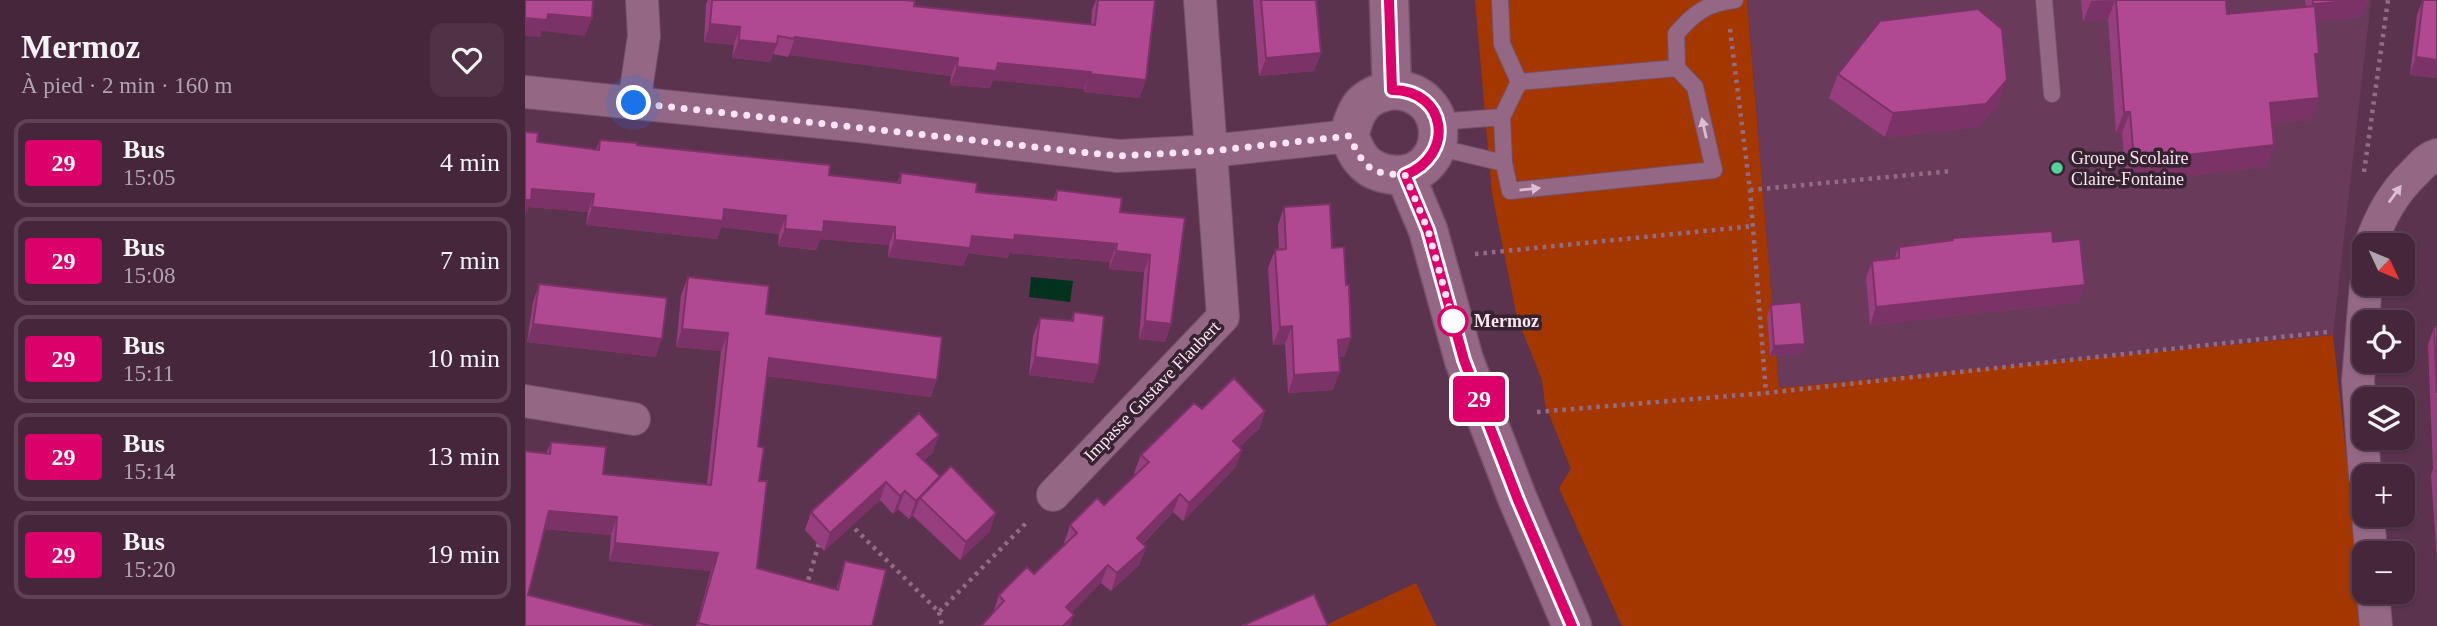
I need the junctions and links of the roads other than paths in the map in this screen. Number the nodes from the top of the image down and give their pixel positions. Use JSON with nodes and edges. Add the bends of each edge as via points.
{"nodes":[{"id":1,"x":642,"y":0,"type":"edge"},
{"id":2,"x":1200,"y":0,"type":"edge"},
{"id":3,"x":1389,"y":0,"type":"edge"},
{"id":4,"x":1500,"y":0,"type":"edge"},
{"id":5,"x":2044,"y":0,"type":"edge"},
{"id":6,"x":1728,"y":1,"type":"edge"},
{"id":7,"x":1677,"y":68,"type":"junction"},
{"id":8,"x":1518,"y":82,"type":"junction"},
{"id":9,"x":1392,"y":90,"type":"junction"},
{"id":10,"x":525,"y":92,"type":"edge"},
{"id":11,"x":2052,"y":94,"type":"dead end"},
{"id":12,"x":634,"y":103,"type":"junction"},
{"id":13,"x":1502,"y":117,"type":"junction"},
{"id":14,"x":1437,"y":135,"type":"junction"},
{"id":15,"x":1349,"y":136,"type":"junction"},
{"id":16,"x":1211,"y":151,"type":"junction"},
{"id":17,"x":2437,"y":155,"type":"edge"},
{"id":18,"x":1504,"y":163,"type":"junction"},
{"id":19,"x":1405,"y":175,"type":"junction"},
{"id":20,"x":2374,"y":233,"type":"edge"},
{"id":21,"x":2365,"y":296,"type":"edge"},
{"id":22,"x":525,"y":401,"type":"edge"},
{"id":23,"x":635,"y":419,"type":"dead end"},
{"id":24,"x":2364,"y":464,"type":"edge"},
{"id":25,"x":1053,"y":495,"type":"road end"},
{"id":26,"x":2375,"y":604,"type":"edge"},
{"id":27,"x":1572,"y":626,"type":"edge"},
{"id":28,"x":2376,"y":626,"type":"edge"}],
"edges":[{"from":1,"to":12,"type":"street","via":[[643,36]]},
{"from":2,"to":16,"type":"street","name":"Impasse Gustave Flaubert"},
{"from":3,"to":9,"type":"street"},
{"from":4,"to":8,"type":"lane","via":[[1502,44]]},
{"from":5,"to":11,"type":"lane"},
{"from":6,"to":7,"type":"lane","via":[[1692,15],[1676,34]]},
{"from":7,"to":8,"type":"lane"},
{"from":18,"to":7,"type":"lane","one_way":true,"via":[[1510,191],[1714,170],[1695,87]]},
{"from":8,"to":13,"type":"lane"},
{"from":9,"to":14,"type":"street","via":[[1421,96],[1432,108]]},
{"from":9,"to":15,"type":"street","via":[[1373,94],[1360,106]]},
{"from":10,"to":12,"type":"street"},
{"from":12,"to":16,"type":"street","via":[[1118,156]]},
{"from":13,"to":14,"type":"lane"},
{"from":13,"to":18,"type":"lane"},
{"from":14,"to":18,"type":"lane"},
{"from":14,"to":19,"type":"street","via":[[1429,160]]},
{"from":15,"to":16,"type":"street"},
{"from":15,"to":19,"type":"street","via":[[1362,161],[1382,174]]},
{"from":16,"to":25,"type":"street","name":"Impasse Gustave Flaubert","via":[[1223,317]]},
{"from":20,"to":17,"type":"street","one_way":true,"via":[[2399,188]]},
{"from":19,"to":27,"type":"street","via":[[1428,230],[1464,360]]},
{"from":21,"to":24,"type":"street","via":[[2358,381]]},
{"from":22,"to":23,"type":"street"},
{"from":26,"to":28,"type":"street"}]}
